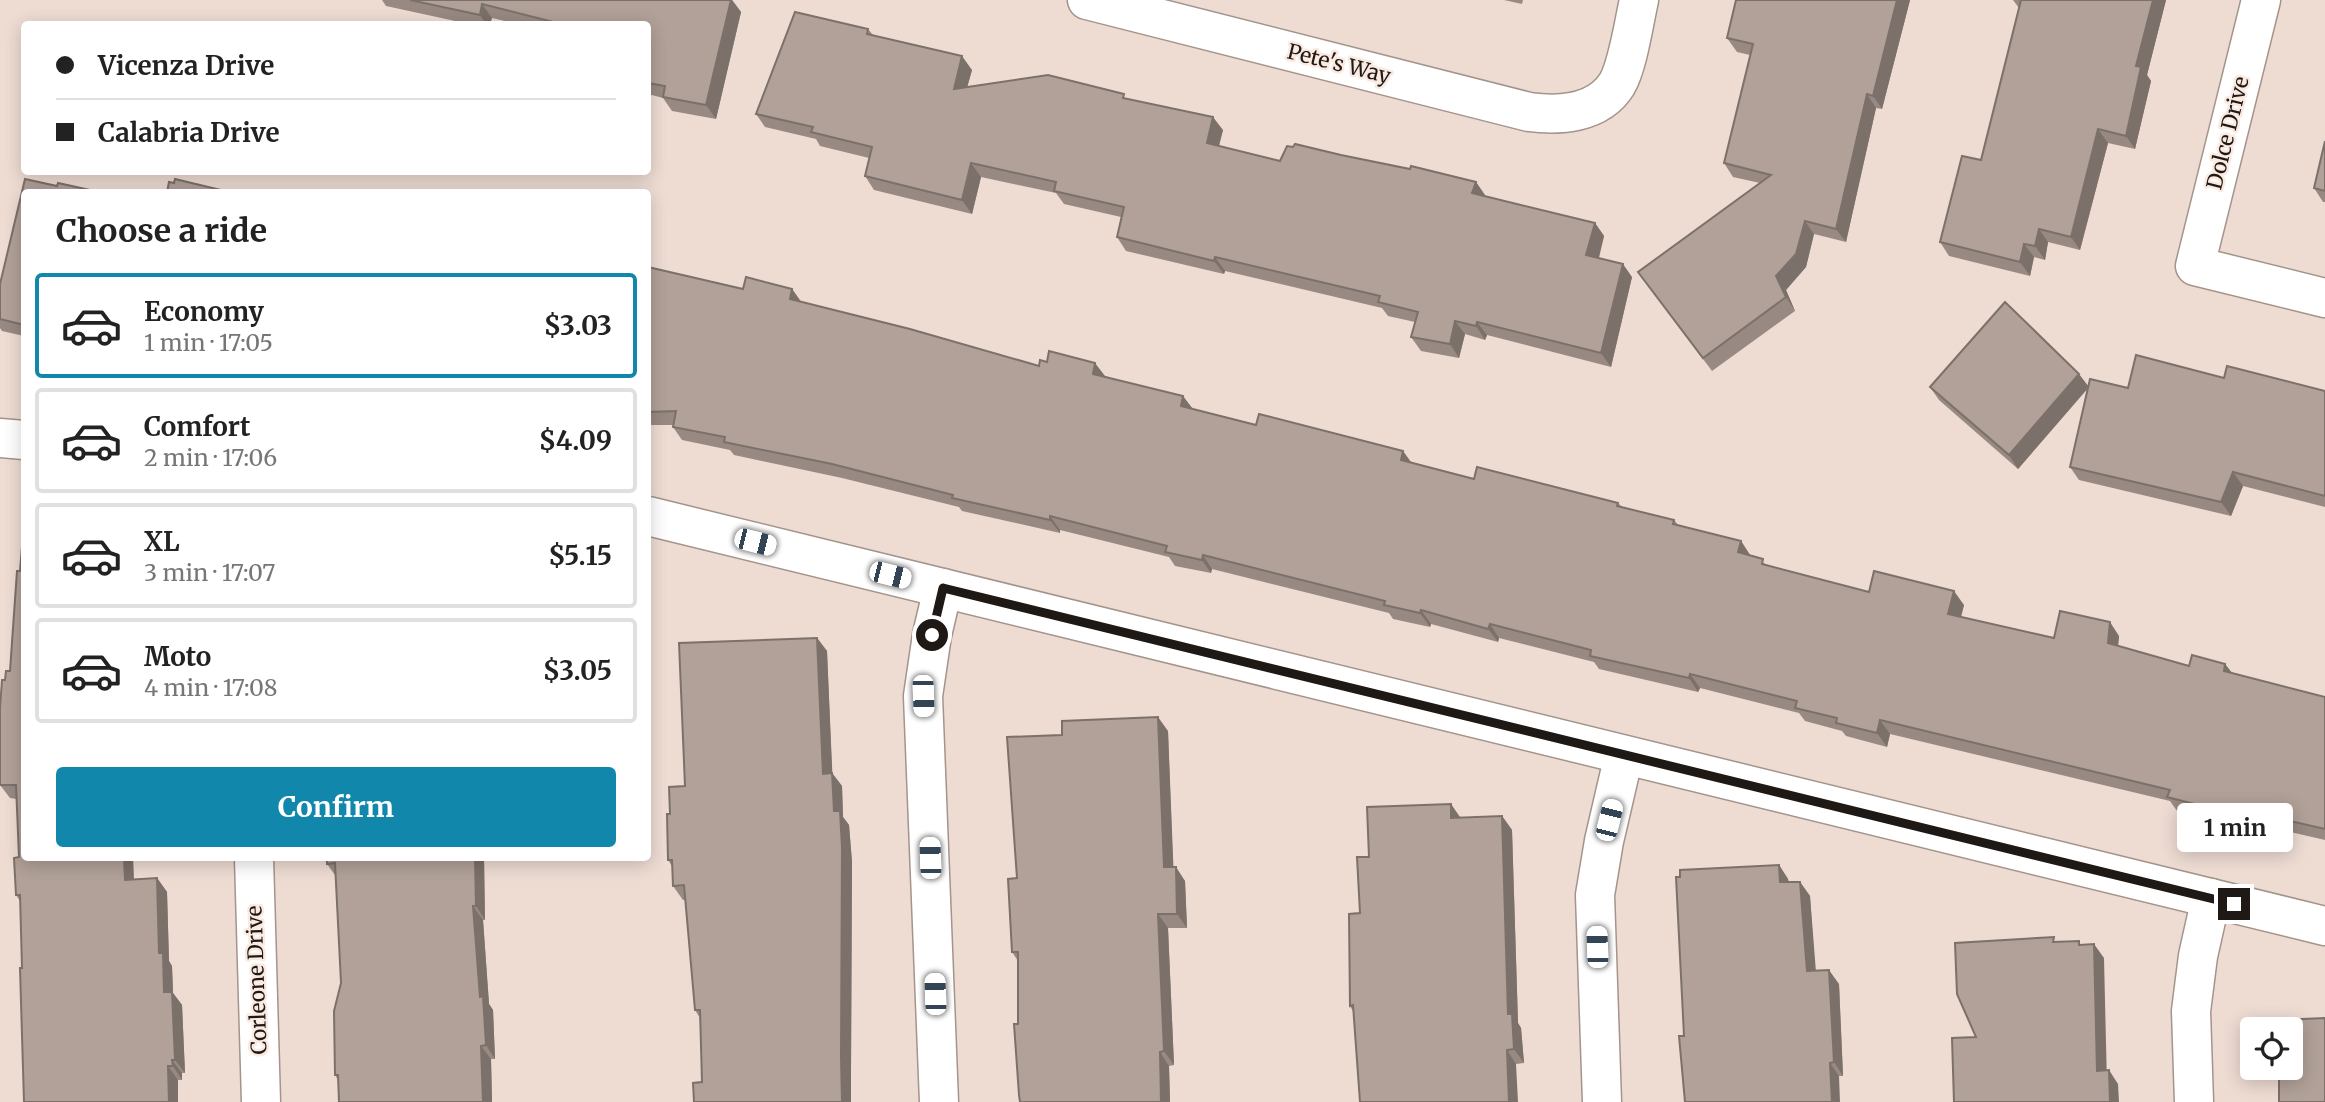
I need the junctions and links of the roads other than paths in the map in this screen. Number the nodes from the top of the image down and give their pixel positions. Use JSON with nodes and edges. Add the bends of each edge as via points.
{"nodes":[{"id":1,"x":1087,"y":0,"type":"edge"},
{"id":2,"x":1639,"y":0,"type":"edge"},
{"id":3,"x":2261,"y":0,"type":"edge"},
{"id":4,"x":2325,"y":298,"type":"edge"},
{"id":5,"x":0,"y":438,"type":"edge"},
{"id":6,"x":21,"y":440,"type":"edge"},
{"id":7,"x":651,"y":517,"type":"edge"},
{"id":8,"x":943,"y":588,"type":"junction"},
{"id":9,"x":1624,"y":755,"type":"junction"},
{"id":10,"x":254,"y":861,"type":"edge"},
{"id":11,"x":2211,"y":898,"type":"junction"},
{"id":12,"x":2325,"y":926,"type":"edge"},
{"id":13,"x":261,"y":1102,"type":"edge"},
{"id":14,"x":939,"y":1102,"type":"edge"},
{"id":15,"x":1602,"y":1102,"type":"edge"},
{"id":16,"x":2194,"y":1102,"type":"edge"}],
"edges":[{"from":1,"to":2,"type":"street","name":"Pete's Way","via":[[1529,112],[1600,119],[1616,85]]},
{"from":3,"to":4,"type":"street","name":"Dolce Drive","via":[[2196,266]]},
{"from":5,"to":6,"type":"street"},
{"from":7,"to":8,"type":"street"},
{"from":8,"to":9,"type":"street"},
{"from":8,"to":14,"type":"street","via":[[923,696]]},
{"from":9,"to":11,"type":"street"},
{"from":9,"to":15,"type":"street","via":[[1595,895]]},
{"from":10,"to":13,"type":"street","name":"Corleone Drive"},
{"from":11,"to":12,"type":"street"},
{"from":11,"to":16,"type":"street","via":[[2191,1011]]}]}
